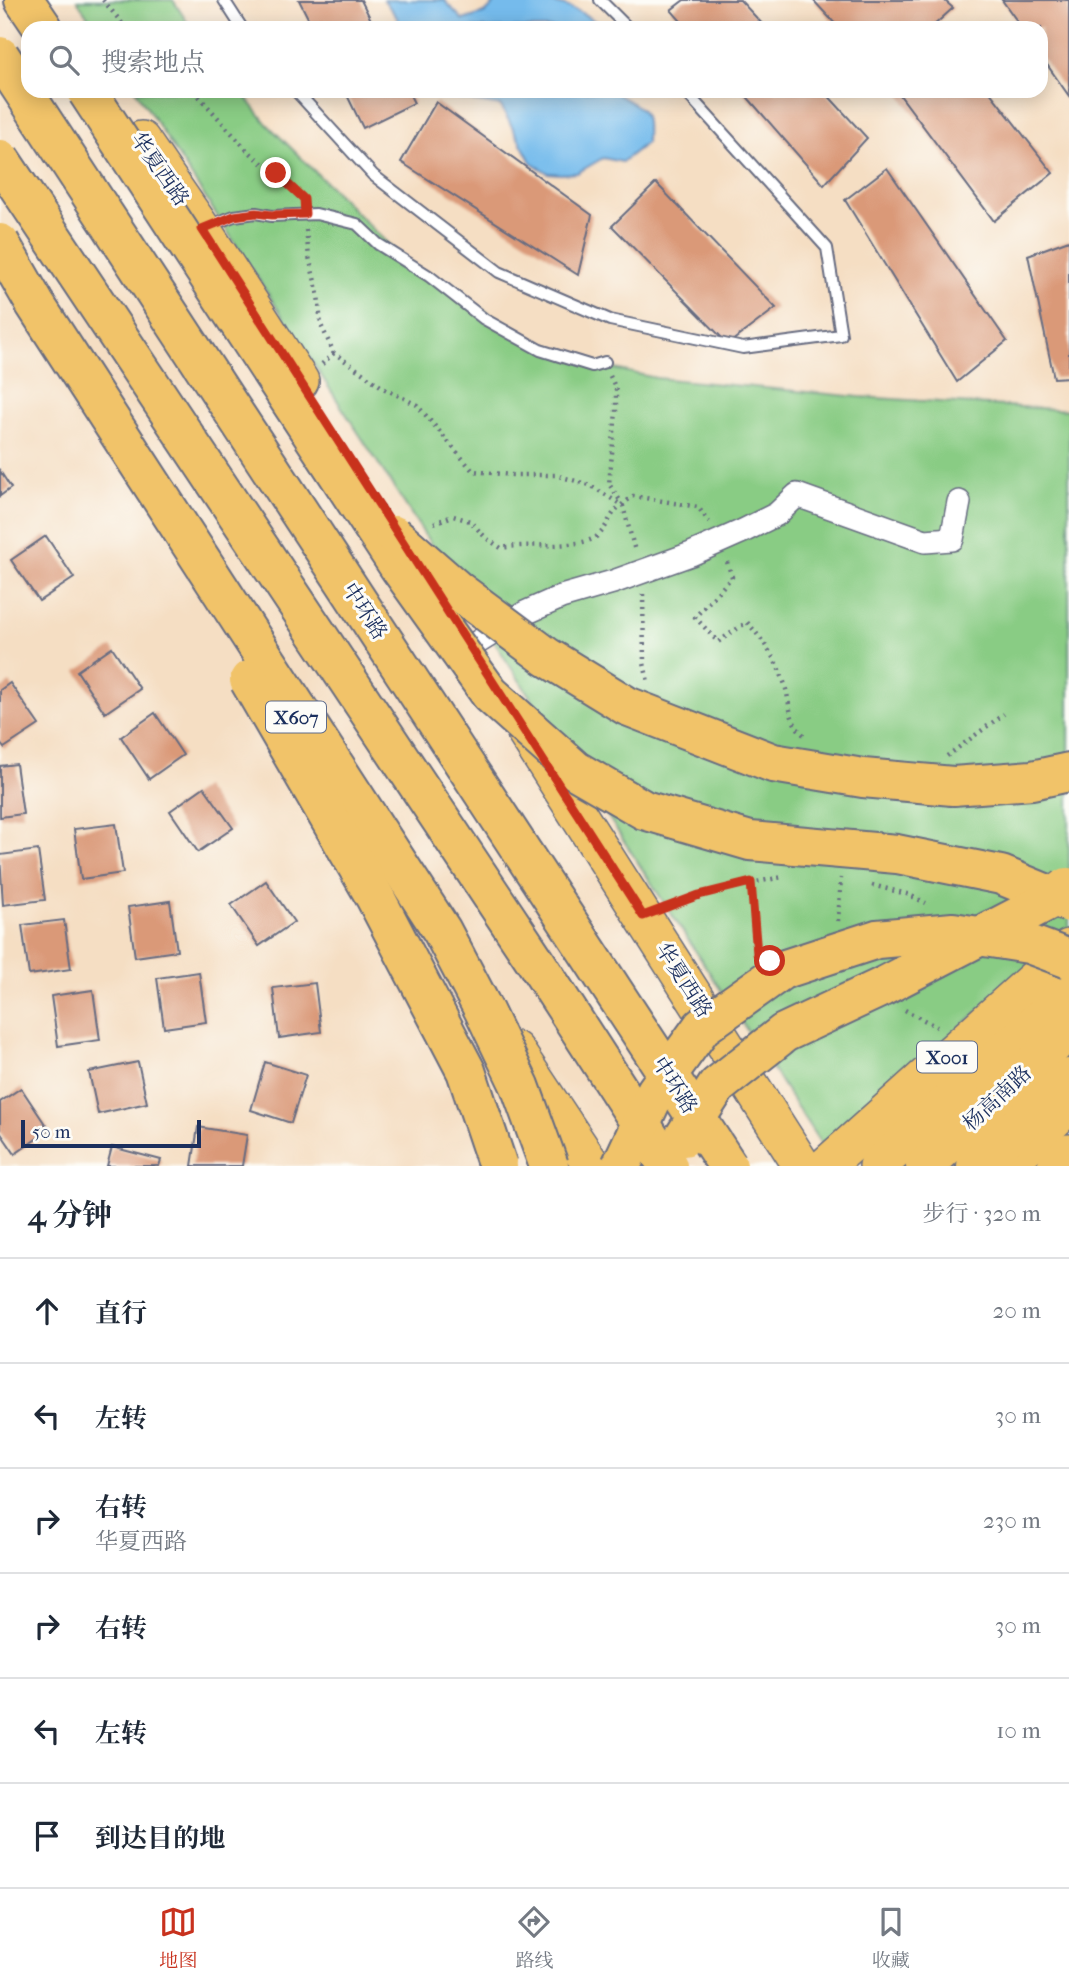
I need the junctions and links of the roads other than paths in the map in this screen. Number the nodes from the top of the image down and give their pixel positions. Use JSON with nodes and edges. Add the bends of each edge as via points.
{"nodes":[{"id":1,"x":24,"y":0,"type":"edge"},
{"id":2,"x":44,"y":0,"type":"edge"},
{"id":3,"x":224,"y":0,"type":"edge"},
{"id":4,"x":600,"y":0,"type":"edge"},
{"id":5,"x":38,"y":21,"type":"edge"},
{"id":6,"x":59,"y":21,"type":"edge"},
{"id":7,"x":238,"y":21,"type":"edge"},
{"id":8,"x":621,"y":21,"type":"edge"},
{"id":9,"x":0,"y":56,"type":"edge"},
{"id":10,"x":21,"y":88,"type":"edge"},
{"id":11,"x":28,"y":98,"type":"edge"},
{"id":12,"x":92,"y":98,"type":"edge"},
{"id":13,"x":112,"y":98,"type":"edge"},
{"id":14,"x":302,"y":98,"type":"edge"},
{"id":15,"x":691,"y":98,"type":"edge"},
{"id":16,"x":0,"y":159,"type":"edge"},
{"id":17,"x":202,"y":229,"type":"junction"},
{"id":18,"x":0,"y":243,"type":"edge"},
{"id":19,"x":0,"y":268,"type":"edge"},
{"id":20,"x":605,"y":362,"type":"road end"},
{"id":21,"x":356,"y":501,"type":"junction"},
{"id":22,"x":959,"y":502,"type":"dead end"},
{"id":23,"x":201,"y":561,"type":"junction"},
{"id":24,"x":470,"y":647,"type":"junction"},
{"id":25,"x":1069,"y":772,"type":"edge"},
{"id":26,"x":1069,"y":886,"type":"edge"},
{"id":27,"x":1069,"y":903,"type":"edge"},
{"id":28,"x":1069,"y":948,"type":"edge"},
{"id":29,"x":1069,"y":959,"type":"edge"},
{"id":30,"x":1069,"y":992,"type":"edge"},
{"id":31,"x":1069,"y":1030,"type":"edge"},
{"id":32,"x":1069,"y":1078,"type":"edge"},
{"id":33,"x":1069,"y":1105,"type":"edge"},
{"id":34,"x":1069,"y":1153,"type":"edge"},
{"id":35,"x":498,"y":1166,"type":"edge"},
{"id":36,"x":550,"y":1166,"type":"edge"},
{"id":37,"x":592,"y":1166,"type":"edge"},
{"id":38,"x":621,"y":1166,"type":"edge"},
{"id":39,"x":667,"y":1166,"type":"edge"},
{"id":40,"x":728,"y":1166,"type":"edge"},
{"id":41,"x":802,"y":1166,"type":"edge"},
{"id":42,"x":826,"y":1166,"type":"edge"},
{"id":43,"x":878,"y":1166,"type":"edge"},
{"id":44,"x":925,"y":1166,"type":"edge"},
{"id":45,"x":976,"y":1166,"type":"edge"},
{"id":46,"x":1006,"y":1166,"type":"edge"},
{"id":47,"x":1056,"y":1166,"type":"edge"}],
"edges":[{"from":1,"to":5,"type":"highway"},
{"from":2,"to":6,"type":"main road"},
{"from":3,"to":7,"type":"lane"},
{"from":4,"to":8,"type":"lane"},
{"from":9,"to":10,"type":"highway","name":"中环路","bridge":true},
{"from":11,"to":40,"type":"highway","name":"中环路","bridge":true},
{"from":12,"to":21,"type":"highway","bridge":true},
{"from":13,"to":17,"type":"main road","name":"华夏西路"},
{"from":14,"to":15,"type":"lane","via":[[373,175],[499,272],[610,320],[743,348],[841,335],[827,248]]},
{"from":16,"to":39,"type":"highway","bridge":true},
{"from":17,"to":20,"type":"lane","via":[[256,213],[328,216],[358,224],[378,244],[485,319],[540,350],[592,366]]},
{"from":17,"to":24,"type":"main road","name":"华夏西路"},
{"from":18,"to":23,"type":"highway","bridge":true},
{"from":19,"to":37,"type":"main road","number":"X607"},
{"from":21,"to":25,"type":"highway","bridge":true,"via":[[457,590],[547,657],[627,706],[773,763],[953,786],[1032,780]]},
{"from":21,"to":27,"type":"highway","bridge":true,"via":[[490,694],[575,770],[644,810],[750,841],[897,854],[1001,876]]},
{"from":22,"to":24,"type":"street","via":[[952,539],[925,541],[797,495],[777,514],[719,542],[561,597]]},
{"from":23,"to":35,"type":"highway","bridge":true,"via":[[247,678],[375,897],[466,1071]]},
{"from":23,"to":36,"type":"highway","bridge":true,"via":[[442,931],[520,1086]]},
{"from":24,"to":41,"type":"main road","name":"华夏西路"},
{"from":26,"to":39,"type":"highway","bridge":true,"via":[[882,987],[784,1033],[717,1086]]},
{"from":28,"to":42,"type":"main road","number":"X001"},
{"from":29,"to":38,"type":"highway","bridge":true,"via":[[1029,944],[953,932],[877,939],[782,970],[702,1027],[656,1091]]},
{"from":30,"to":43,"type":"main road","name":"杨高南路","number":"X001"},
{"from":31,"to":44,"type":"highway","name":"杨高南路"},
{"from":32,"to":45,"type":"highway","name":"杨高南路"},
{"from":33,"to":46,"type":"main road"},
{"from":34,"to":47,"type":"main road"}]}
